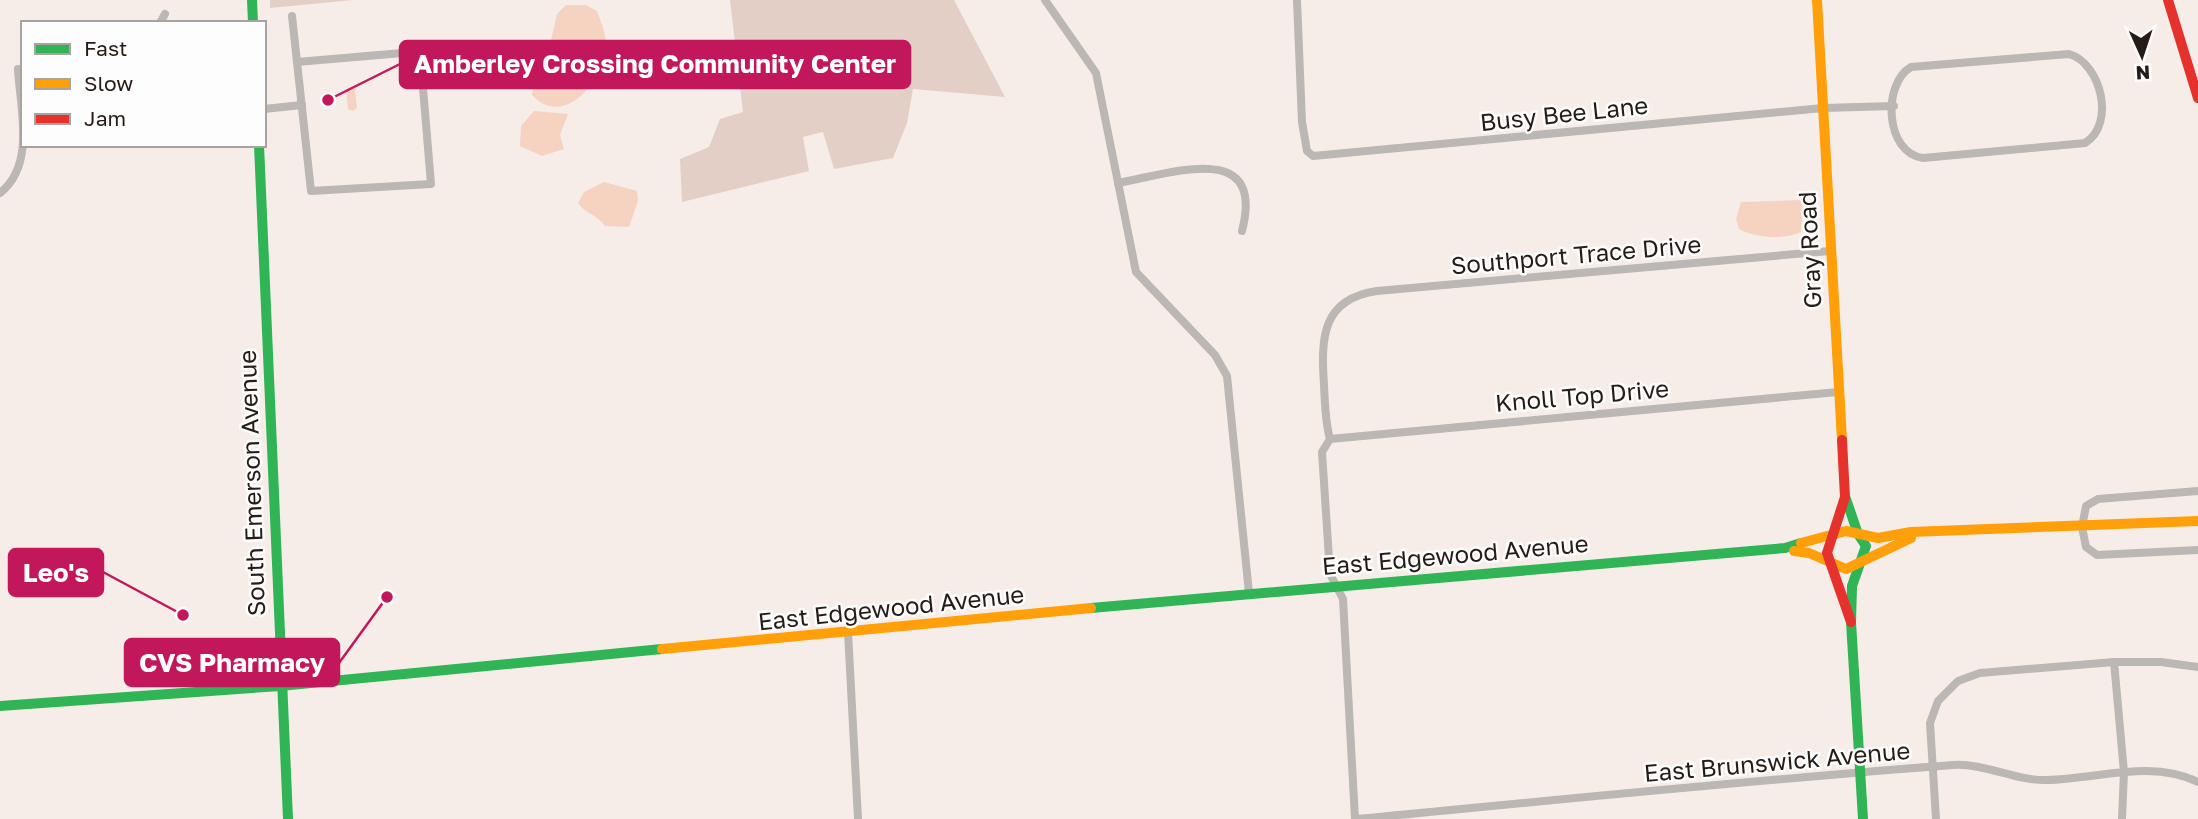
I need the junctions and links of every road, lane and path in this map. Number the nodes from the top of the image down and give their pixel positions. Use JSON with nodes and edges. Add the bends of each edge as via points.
{"nodes":[{"id":1,"x":252,"y":0,"type":"edge"},
{"id":2,"x":1045,"y":0,"type":"edge"},
{"id":3,"x":1297,"y":0,"type":"edge"},
{"id":4,"x":1817,"y":0,"type":"edge"},
{"id":5,"x":2168,"y":0,"type":"edge"},
{"id":6,"x":292,"y":16,"type":"dead end"},
{"id":7,"x":253,"y":21,"type":"edge"},
{"id":8,"x":449,"y":49,"type":"dead end"},
{"id":9,"x":420,"y":52,"type":"junction"},
{"id":10,"x":298,"y":62,"type":"junction"},
{"id":11,"x":18,"y":69,"type":"dead end"},
{"id":12,"x":2198,"y":98,"type":"edge"},
{"id":13,"x":302,"y":105,"type":"junction"},
{"id":14,"x":1894,"y":106,"type":"junction"},
{"id":15,"x":1823,"y":108,"type":"junction"},
{"id":16,"x":266,"y":109,"type":"edge"},
{"id":17,"x":21,"y":113,"type":"edge"},
{"id":18,"x":21,"y":147,"type":"edge"},
{"id":19,"x":259,"y":147,"type":"edge"},
{"id":20,"x":1118,"y":183,"type":"junction"},
{"id":21,"x":0,"y":193,"type":"edge"},
{"id":22,"x":1242,"y":231,"type":"dead end"},
{"id":23,"x":1830,"y":251,"type":"junction"},
{"id":24,"x":1838,"y":392,"type":"junction"},
{"id":25,"x":1329,"y":439,"type":"junction"},
{"id":26,"x":2198,"y":491,"type":"edge"},
{"id":27,"x":1844,"y":497,"type":"junction"},
{"id":28,"x":2198,"y":521,"type":"edge"},
{"id":29,"x":2082,"y":527,"type":"junction"},
{"id":30,"x":1920,"y":533,"type":"junction"},
{"id":31,"x":1858,"y":534,"type":"junction"},
{"id":32,"x":1834,"y":535,"type":"junction"},
{"id":33,"x":1785,"y":548,"type":"junction"},
{"id":34,"x":2198,"y":550,"type":"edge"},
{"id":35,"x":1862,"y":564,"type":"junction"},
{"id":36,"x":1833,"y":565,"type":"junction"},
{"id":37,"x":1336,"y":586,"type":"junction"},
{"id":38,"x":1249,"y":593,"type":"junction"},
{"id":39,"x":1851,"y":622,"type":"junction"},
{"id":40,"x":848,"y":632,"type":"junction"},
{"id":41,"x":2114,"y":662,"type":"junction"},
{"id":42,"x":2198,"y":667,"type":"edge"},
{"id":43,"x":280,"y":686,"type":"junction"},
{"id":44,"x":0,"y":706,"type":"edge"},
{"id":45,"x":1934,"y":768,"type":"junction"},
{"id":46,"x":1860,"y":771,"type":"junction"},
{"id":47,"x":2124,"y":772,"type":"junction"},
{"id":48,"x":2198,"y":782,"type":"edge"},
{"id":49,"x":288,"y":819,"type":"edge"},
{"id":50,"x":858,"y":819,"type":"edge"},
{"id":51,"x":1356,"y":819,"type":"edge"},
{"id":52,"x":1863,"y":819,"type":"edge"},
{"id":53,"x":1936,"y":819,"type":"edge"},
{"id":54,"x":2122,"y":819,"type":"edge"}],
"edges":[{"from":1,"to":7,"type":"main road"},
{"from":2,"to":20,"type":"street","via":[[1096,73]]},
{"from":3,"to":15,"type":"street","name":"Busy Bee Lane","via":[[1302,122],[1310,155]]},
{"from":4,"to":15,"type":"main road","name":"Gray Road"},
{"from":5,"to":12,"type":"main road"},
{"from":6,"to":10,"type":"street"},
{"from":8,"to":9,"type":"street"},
{"from":9,"to":10,"type":"street"},
{"from":9,"to":13,"type":"street","via":[[431,184],[311,191]]},
{"from":10,"to":13,"type":"street"},
{"from":11,"to":17,"type":"street"},
{"from":13,"to":16,"type":"street"},
{"from":14,"to":14,"type":"street","via":[[1895,84],[1911,67],[2061,53],[2086,63],[2103,122],[2085,143],[1927,158],[1912,155],[1900,145]]},
{"from":14,"to":15,"type":"street","name":"Busy Bee Lane"},
{"from":15,"to":23,"type":"main road","name":"Gray Road"},
{"from":18,"to":21,"type":"street","via":[[20,167]]},
{"from":19,"to":43,"type":"main road","name":"South Emerson Avenue"},
{"from":20,"to":22,"type":"street","via":[[1206,167],[1225,170],[1242,185],[1248,209]]},
{"from":20,"to":38,"type":"street","via":[[1136,272],[1215,355],[1227,376]]},
{"from":23,"to":24,"type":"main road","name":"Gray Road"},
{"from":23,"to":25,"type":"street","name":"Southport Trace Drive","via":[[1377,291],[1351,298],[1332,316],[1324,334]]},
{"from":24,"to":25,"type":"street","name":"Knoll Top Drive"},
{"from":24,"to":27,"type":"main road","name":"Gray Road"},
{"from":25,"to":37,"type":"street","via":[[1322,452],[1330,574]]},
{"from":26,"to":29,"type":"street","via":[[2095,500],[2086,506]]},
{"from":27,"to":31,"type":"main road","name":"Gray Road"},
{"from":27,"to":32,"type":"main road","name":"Gray Road"},
{"from":28,"to":29,"type":"main road"},
{"from":29,"to":30,"type":"main road"},
{"from":29,"to":34,"type":"street","via":[[2086,547],[2097,555]]},
{"from":30,"to":31,"type":"main road","via":[[1878,538]]},
{"from":30,"to":35,"type":"main road"},
{"from":31,"to":32,"type":"main road"},
{"from":31,"to":35,"type":"main road","via":[[1866,546]]},
{"from":32,"to":33,"type":"main road","name":"East Edgewood Avenue"},
{"from":32,"to":36,"type":"main road","via":[[1827,546]]},
{"from":33,"to":36,"type":"main road","name":"East Edgewood Avenue","via":[[1815,553]]},
{"from":33,"to":37,"type":"main road","name":"East Edgewood Avenue"},
{"from":35,"to":36,"type":"main road","via":[[1846,570]]},
{"from":35,"to":39,"type":"main road","via":[[1852,586]]},
{"from":36,"to":39,"type":"main road"},
{"from":37,"to":38,"type":"main road","name":"East Edgewood Avenue"},
{"from":37,"to":51,"type":"street","via":[[1343,599]]},
{"from":38,"to":40,"type":"main road","name":"East Edgewood Avenue"},
{"from":39,"to":46,"type":"main road"},
{"from":40,"to":43,"type":"main road","name":"East Edgewood Avenue"},
{"from":40,"to":50,"type":"street"},
{"from":41,"to":42,"type":"street"},
{"from":41,"to":45,"type":"street","via":[[1980,673],[1958,681],[1943,694],[1932,715]]},
{"from":41,"to":47,"type":"street"},
{"from":43,"to":44,"type":"main road","name":"East Edgewood Avenue"},
{"from":43,"to":49,"type":"main road","name":"South Emerson Avenue"},
{"from":45,"to":46,"type":"street","name":"East Brunswick Avenue"},
{"from":45,"to":47,"type":"street","name":"East Brunswick Avenue","via":[[1970,766],[2048,780]]},
{"from":45,"to":53,"type":"street"},
{"from":46,"to":51,"type":"street","name":"East Brunswick Avenue"},
{"from":46,"to":52,"type":"main road"},
{"from":47,"to":48,"type":"street","name":"East Brunswick Avenue","via":[[2171,773]]},
{"from":47,"to":54,"type":"street"}]}
